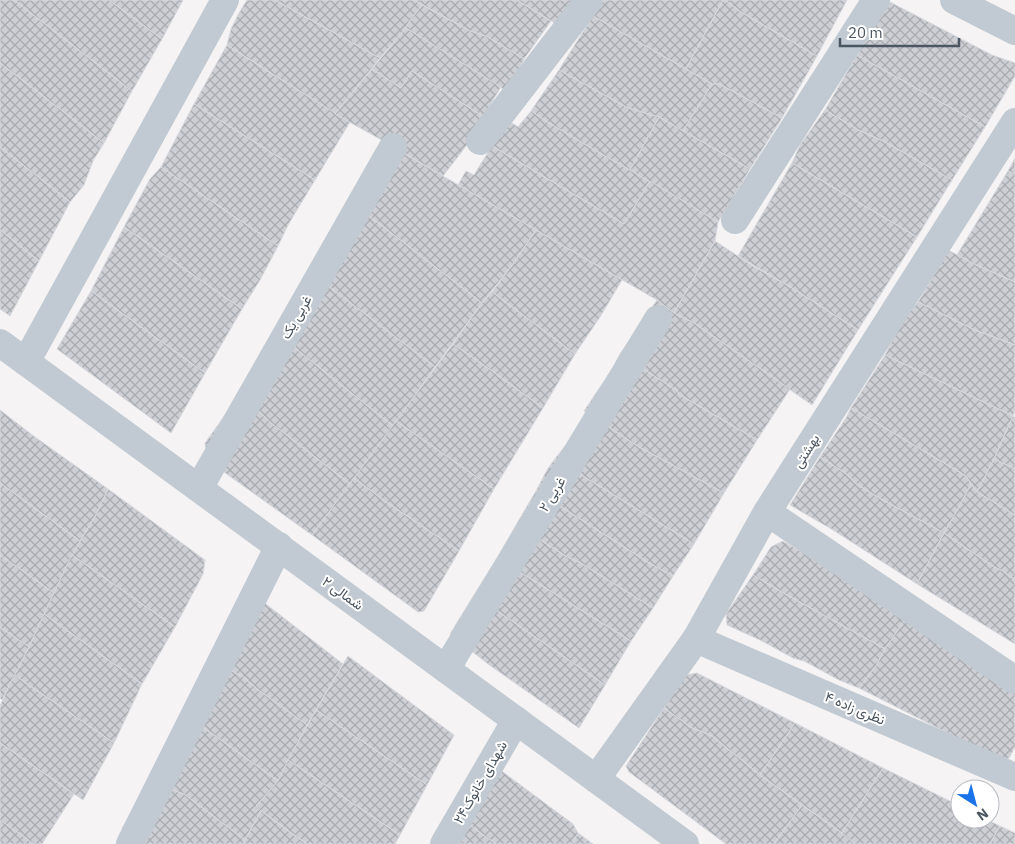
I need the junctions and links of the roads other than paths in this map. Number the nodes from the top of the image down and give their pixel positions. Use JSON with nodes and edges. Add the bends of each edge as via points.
{"nodes":[{"id":1,"x":225,"y":0,"type":"edge"},
{"id":2,"x":589,"y":0,"type":"edge"},
{"id":3,"x":876,"y":0,"type":"edge"},
{"id":4,"x":954,"y":0,"type":"edge"},
{"id":5,"x":1015,"y":31,"type":"edge"},
{"id":6,"x":1015,"y":122,"type":"edge"},
{"id":7,"x":480,"y":141,"type":"dead end"},
{"id":8,"x":393,"y":147,"type":"dead end"},
{"id":9,"x":735,"y":220,"type":"dead end"},
{"id":10,"x":658,"y":319,"type":"dead end"},
{"id":11,"x":0,"y":342,"type":"edge"},
{"id":12,"x":26,"y":362,"type":"junction"},
{"id":13,"x":199,"y":488,"type":"junction"},
{"id":14,"x":767,"y":512,"type":"junction"},
{"id":15,"x":278,"y":546,"type":"junction"},
{"id":16,"x":696,"y":639,"type":"junction"},
{"id":17,"x":446,"y":669,"type":"junction"},
{"id":18,"x":1015,"y":680,"type":"edge"},
{"id":19,"x":516,"y":720,"type":"junction"},
{"id":20,"x":1015,"y":777,"type":"edge"},
{"id":21,"x":596,"y":779,"type":"junction"},
{"id":22,"x":130,"y":844,"type":"edge"},
{"id":23,"x":444,"y":844,"type":"edge"},
{"id":24,"x":685,"y":844,"type":"edge"}],
"edges":[{"from":1,"to":12,"type":"street"},
{"from":2,"to":7,"type":"street"},
{"from":3,"to":9,"type":"street"},
{"from":4,"to":5,"type":"street"},
{"from":6,"to":14,"type":"street","name":"بهشتی"},
{"from":8,"to":13,"type":"street","name":"غربی یک"},
{"from":10,"to":17,"type":"street","name":"۲ غربی"},
{"from":11,"to":12,"type":"street","name":"شمالی ۲"},
{"from":12,"to":13,"type":"street","name":"شمالی ۲"},
{"from":13,"to":15,"type":"street","name":"شمالی ۲"},
{"from":14,"to":16,"type":"street","name":"بهشتی"},
{"from":14,"to":18,"type":"street"},
{"from":15,"to":17,"type":"street","name":"شمالی ۲"},
{"from":15,"to":22,"type":"street"},
{"from":16,"to":20,"type":"street","name":"نظری زاده ۴"},
{"from":16,"to":21,"type":"street","name":"بهشتی"},
{"from":17,"to":19,"type":"street","name":"شمالی ۲"},
{"from":19,"to":21,"type":"street","name":"شمالی ۲"},
{"from":19,"to":23,"type":"street","name":"شهدای خانوک۲۴"},
{"from":21,"to":24,"type":"street","name":"شمالی ۲"}]}
